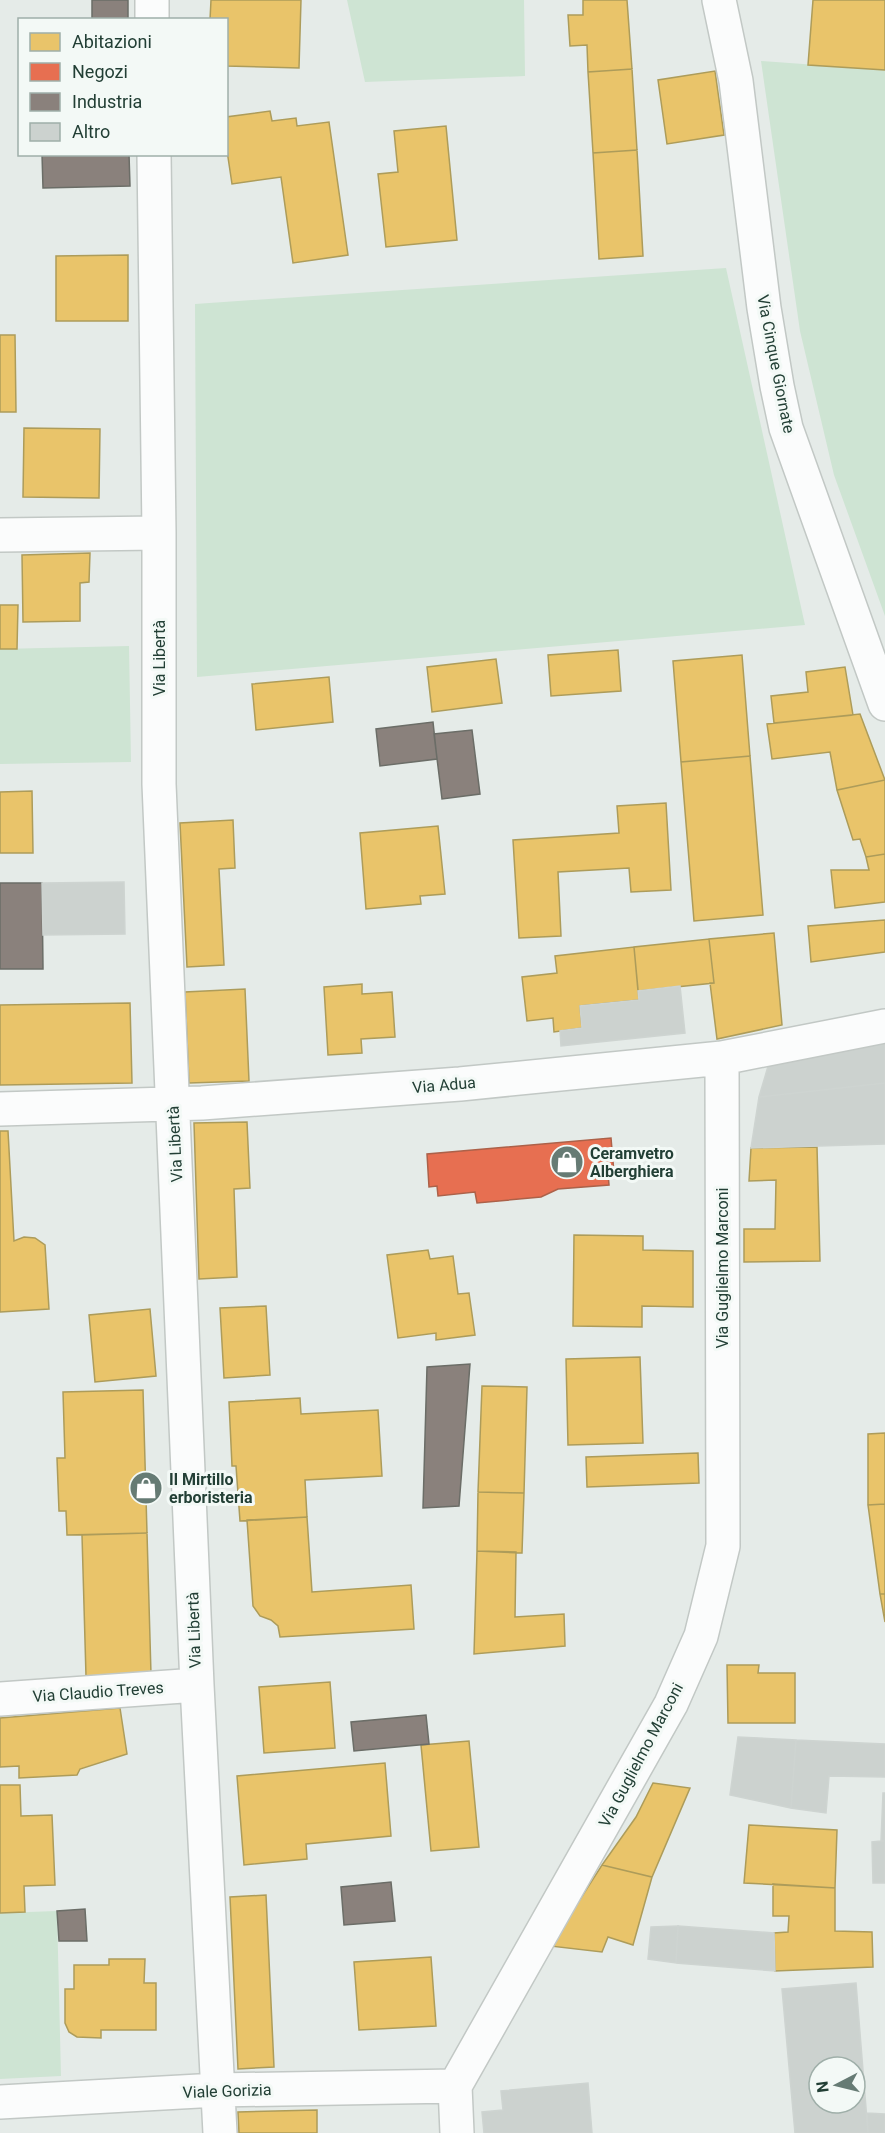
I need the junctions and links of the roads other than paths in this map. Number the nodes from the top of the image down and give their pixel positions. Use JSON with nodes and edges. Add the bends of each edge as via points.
{"nodes":[{"id":1,"x":152,"y":0,"type":"edge"},
{"id":2,"x":719,"y":0,"type":"edge"},
{"id":3,"x":742,"y":0,"type":"edge"},
{"id":4,"x":152,"y":18,"type":"edge"},
{"id":5,"x":736,"y":81,"type":"junction"},
{"id":6,"x":154,"y":156,"type":"edge"},
{"id":7,"x":159,"y":532,"type":"junction"},
{"id":8,"x":0,"y":536,"type":"edge"},
{"id":9,"x":885,"y":704,"type":"edge"},
{"id":10,"x":885,"y":1026,"type":"edge"},
{"id":11,"x":722,"y":1058,"type":"junction"},
{"id":12,"x":173,"y":1104,"type":"junction"},
{"id":13,"x":0,"y":1109,"type":"edge"},
{"id":14,"x":197,"y":1685,"type":"junction"},
{"id":15,"x":0,"y":1700,"type":"edge"},
{"id":16,"x":455,"y":2086,"type":"junction"},
{"id":17,"x":217,"y":2090,"type":"junction"},
{"id":18,"x":0,"y":2102,"type":"edge"},
{"id":19,"x":220,"y":2133,"type":"edge"},
{"id":20,"x":457,"y":2133,"type":"edge"}],
"edges":[{"from":1,"to":4,"type":"street"},
{"from":2,"to":5,"type":"street","name":"Via Cinque Giornate"},
{"from":3,"to":5,"type":"street","name":"Via Cinque Giornate"},
{"from":5,"to":9,"type":"street","name":"Via Cinque Giornate","via":[[764,308],[786,428]]},
{"from":6,"to":7,"type":"street","name":"Via Libertà"},
{"from":7,"to":8,"type":"street"},
{"from":7,"to":12,"type":"street","name":"Via Libertà","via":[[159,784]]},
{"from":10,"to":11,"type":"street","name":"Via Adua"},
{"from":11,"to":12,"type":"street","name":"Via Adua","via":[[460,1084]]},
{"from":11,"to":16,"type":"street","name":"Via Guglielmo Marconi","via":[[723,1546],[700,1636],[671,1704]]},
{"from":12,"to":13,"type":"street","name":"Via Adua"},
{"from":12,"to":14,"type":"street","name":"Via Libertà"},
{"from":14,"to":15,"type":"street","name":"Via Claudio Treves"},
{"from":14,"to":17,"type":"street","name":"Via Libertà"},
{"from":16,"to":17,"type":"street","name":"Viale Gorizia"},
{"from":16,"to":20,"type":"street"},
{"from":17,"to":18,"type":"street","name":"Viale Gorizia"},
{"from":17,"to":19,"type":"street","name":"Via Libertà"}]}
